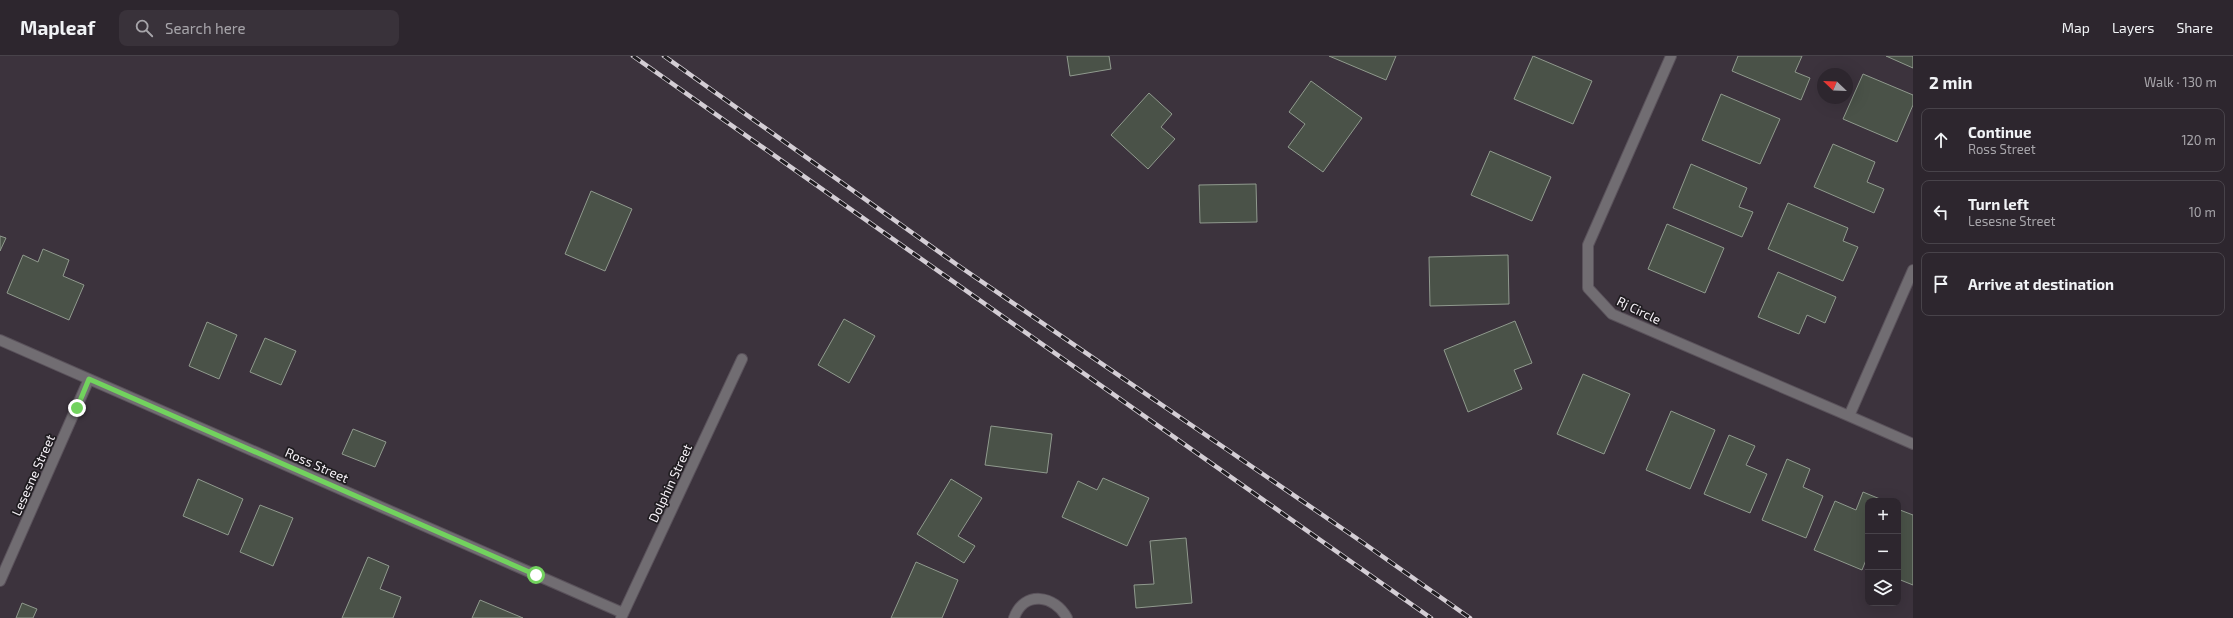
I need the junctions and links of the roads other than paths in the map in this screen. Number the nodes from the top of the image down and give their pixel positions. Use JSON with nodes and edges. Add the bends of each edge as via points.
{"nodes":[{"id":1,"x":1671,"y":56,"type":"edge"},
{"id":2,"x":1913,"y":270,"type":"edge"},
{"id":3,"x":0,"y":340,"type":"edge"},
{"id":4,"x":742,"y":359,"type":"dead end"},
{"id":5,"x":89,"y":379,"type":"junction"},
{"id":6,"x":1849,"y":416,"type":"junction"},
{"id":7,"x":1913,"y":444,"type":"edge"},
{"id":8,"x":0,"y":581,"type":"edge"},
{"id":9,"x":622,"y":615,"type":"edge"},
{"id":10,"x":1014,"y":618,"type":"edge"},
{"id":11,"x":1067,"y":618,"type":"edge"}],
"edges":[{"from":1,"to":6,"type":"street","name":"Rj Circle","via":[[1588,245],[1588,288],[1612,314]]},
{"from":2,"to":6,"type":"street"},
{"from":3,"to":5,"type":"street","name":"Ross Street"},
{"from":4,"to":9,"type":"street","name":"Dolphin Street"},
{"from":5,"to":8,"type":"street","name":"Lesesne Street"},
{"from":5,"to":9,"type":"street","name":"Ross Street"},
{"from":6,"to":7,"type":"street","name":"Rj Circle"},
{"from":10,"to":11,"type":"street","via":[[1024,604],[1034,599],[1044,599],[1055,602]]}]}
